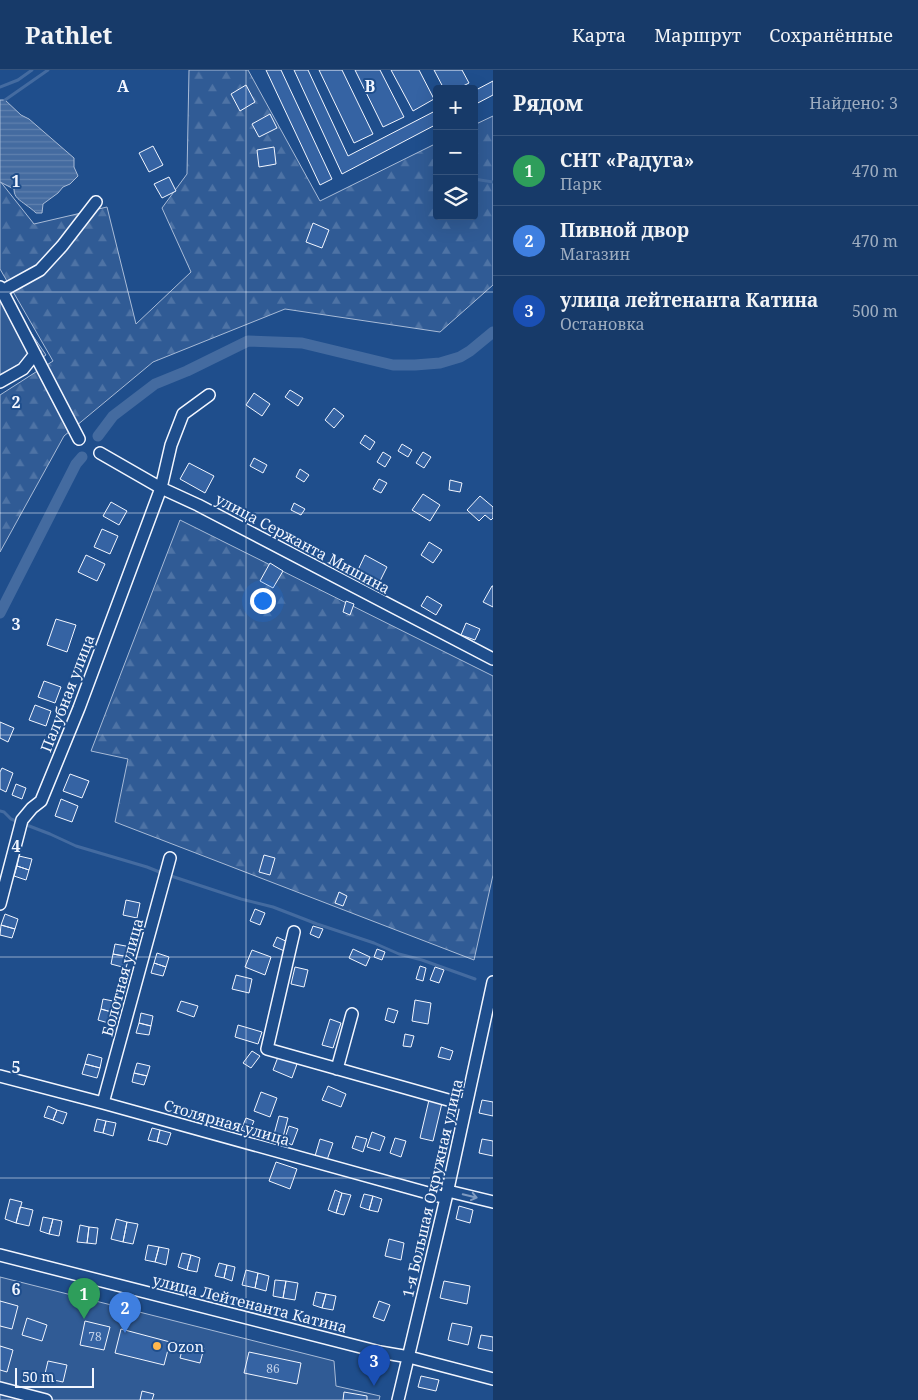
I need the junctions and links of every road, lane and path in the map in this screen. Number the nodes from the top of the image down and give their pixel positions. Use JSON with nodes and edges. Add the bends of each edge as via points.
{"nodes":[{"id":1,"x":96,"y":202,"type":"dead end"},
{"id":2,"x":1,"y":289,"type":"edge"},
{"id":3,"x":36,"y":354,"type":"junction"},
{"id":4,"x":0,"y":382,"type":"edge"},
{"id":5,"x":209,"y":395,"type":"dead end"},
{"id":6,"x":79,"y":439,"type":"dead end"},
{"id":7,"x":100,"y":453,"type":"dead end"},
{"id":8,"x":160,"y":488,"type":"junction"},
{"id":9,"x":493,"y":659,"type":"edge"},
{"id":10,"x":170,"y":858,"type":"dead end"},
{"id":11,"x":0,"y":904,"type":"edge"},
{"id":12,"x":294,"y":932,"type":"dead end"},
{"id":13,"x":493,"y":982,"type":"edge"},
{"id":14,"x":352,"y":1014,"type":"dead end"},
{"id":15,"x":337,"y":1069,"type":"junction"},
{"id":16,"x":0,"y":1076,"type":"edge"},
{"id":17,"x":104,"y":1103,"type":"junction"},
{"id":18,"x":466,"y":1105,"type":"junction"},
{"id":19,"x":447,"y":1194,"type":"junction"},
{"id":20,"x":493,"y":1202,"type":"edge"},
{"id":21,"x":0,"y":1255,"type":"edge"},
{"id":22,"x":409,"y":1357,"type":"junction"},
{"id":23,"x":493,"y":1379,"type":"edge"},
{"id":24,"x":0,"y":1388,"type":"edge"},
{"id":25,"x":46,"y":1400,"type":"edge"},
{"id":26,"x":398,"y":1400,"type":"edge"}],
"edges":[{"from":1,"to":2,"type":"street","via":[[40,270]]},
{"from":2,"to":3,"type":"street"},
{"from":3,"to":4,"type":"street","via":[[23,369]]},
{"from":3,"to":6,"type":"street"},
{"from":5,"to":8,"type":"street","name":"Палубная улица","via":[[183,414],[170,445]]},
{"from":7,"to":8,"type":"street","name":"улица Сержанта Мишина"},
{"from":8,"to":9,"type":"street","name":"улица Сержанта Мишина"},
{"from":8,"to":11,"type":"street","name":"Палубная улица","via":[[48,786],[41,801],[22,820]]},
{"from":10,"to":17,"type":"street","name":"Болотная улица"},
{"from":12,"to":15,"type":"street","via":[[267,1049]]},
{"from":13,"to":18,"type":"street","name":"1-я Большая Окружная улица"},
{"from":14,"to":15,"type":"street"},
{"from":15,"to":18,"type":"street"},
{"from":16,"to":17,"type":"street","name":"Столярная улица"},
{"from":17,"to":19,"type":"street","name":"Столярная улица"},
{"from":18,"to":19,"type":"street","name":"1-я Большая Окружная улица"},
{"from":19,"to":20,"type":"street","name":"Столярная улица","one_way":true},
{"from":19,"to":22,"type":"street","name":"1-я Большая Окружная улица"},
{"from":21,"to":22,"type":"street","name":"улица Лейтенанта Катина"},
{"from":22,"to":23,"type":"street","name":"улица Лейтенанта Катина"},
{"from":22,"to":26,"type":"street","name":"1-я Большая Окружная улица"},
{"from":24,"to":25,"type":"street"}]}
